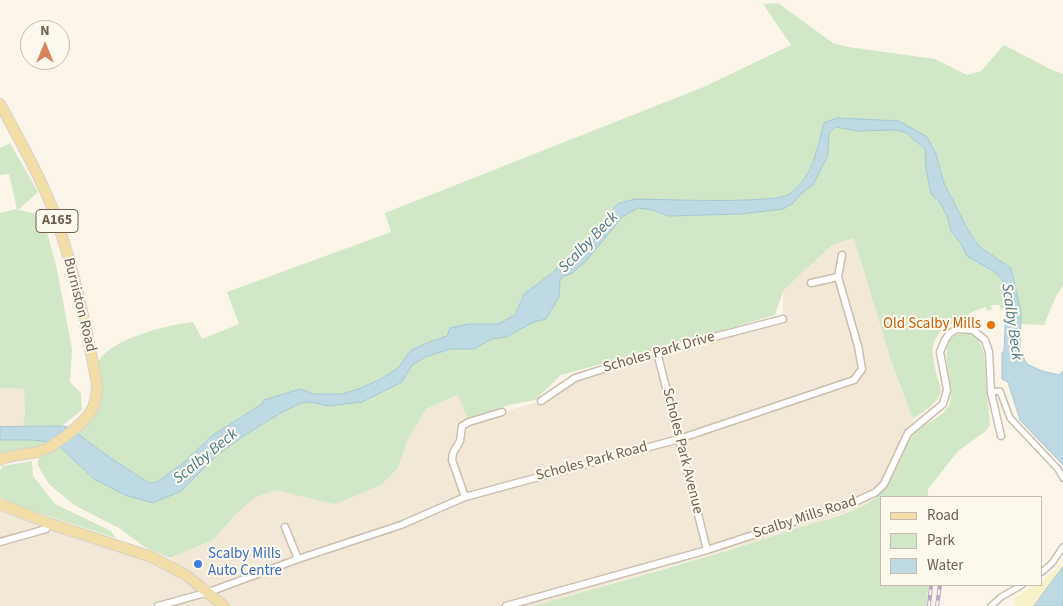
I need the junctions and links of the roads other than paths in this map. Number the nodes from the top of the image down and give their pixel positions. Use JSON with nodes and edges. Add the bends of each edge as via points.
{"nodes":[{"id":1,"x":0,"y":104,"type":"edge"},
{"id":2,"x":842,"y":255,"type":"dead end"},
{"id":3,"x":838,"y":276,"type":"junction"},
{"id":4,"x":811,"y":283,"type":"dead end"},
{"id":5,"x":783,"y":318,"type":"dead end"},
{"id":6,"x":658,"y":352,"type":"junction"},
{"id":7,"x":992,"y":392,"type":"junction"},
{"id":8,"x":541,"y":401,"type":"dead end"},
{"id":9,"x":502,"y":412,"type":"dead end"},
{"id":10,"x":1000,"y":436,"type":"dead end"},
{"id":11,"x":679,"y":439,"type":"junction"},
{"id":12,"x":0,"y":460,"type":"edge"},
{"id":13,"x":1063,"y":478,"type":"edge"},
{"id":14,"x":465,"y":497,"type":"junction"},
{"id":15,"x":0,"y":504,"type":"edge"},
{"id":16,"x":48,"y":523,"type":"junction"},
{"id":17,"x":285,"y":527,"type":"dead end"},
{"id":18,"x":0,"y":542,"type":"edge"},
{"id":19,"x":1063,"y":547,"type":"edge"},
{"id":20,"x":707,"y":550,"type":"junction"},
{"id":21,"x":298,"y":559,"type":"junction"},
{"id":22,"x":1043,"y":571,"type":"edge"},
{"id":23,"x":1020,"y":586,"type":"edge"},
{"id":24,"x":209,"y":592,"type":"junction"},
{"id":25,"x":158,"y":606,"type":"edge"},
{"id":26,"x":224,"y":606,"type":"edge"},
{"id":27,"x":506,"y":606,"type":"edge"},
{"id":28,"x":991,"y":606,"type":"edge"}],
"edges":[{"from":1,"to":12,"type":"main road","name":"Burniston Road","number":"A165","via":[[53,209],[83,311],[98,384],[91,411],[51,446]]},
{"from":2,"to":3,"type":"street","name":"Scholes Park Road"},
{"from":3,"to":4,"type":"street"},
{"from":3,"to":11,"type":"street","name":"Scholes Park Road","via":[[862,369],[854,380]]},
{"from":5,"to":6,"type":"street","name":"Scholes Park Drive"},
{"from":6,"to":8,"type":"street","name":"Scholes Park Drive","via":[[575,378]]},
{"from":6,"to":11,"type":"street","name":"Scholes Park Avenue"},
{"from":7,"to":10,"type":"street","name":"Scalby Mills Road"},
{"from":7,"to":13,"type":"street","via":[[1000,391],[1010,418]]},
{"from":7,"to":20,"type":"street","name":"Scalby Mills Road","via":[[985,340],[973,330],[957,329],[945,340],[940,352],[947,380],[943,404],[908,433],[884,484],[876,492]]},
{"from":9,"to":14,"type":"street","via":[[462,426],[452,460]]},
{"from":11,"to":14,"type":"street","name":"Scholes Park Road"},
{"from":11,"to":20,"type":"street","name":"Scholes Park Avenue"},
{"from":14,"to":21,"type":"street","name":"Scholes Park Road","via":[[401,525]]},
{"from":15,"to":16,"type":"main road"},
{"from":16,"to":18,"type":"street","via":[[46,529]]},
{"from":16,"to":24,"type":"main road","via":[[152,557]]},
{"from":17,"to":21,"type":"street"},
{"from":19,"to":22,"type":"street"},
{"from":20,"to":27,"type":"street","name":"Scalby Mills Road"},
{"from":21,"to":24,"type":"street","name":"Scholes Park Road"},
{"from":23,"to":28,"type":"street"},
{"from":24,"to":25,"type":"street","name":"Scholes Park Road"},
{"from":24,"to":26,"type":"main road"}]}
